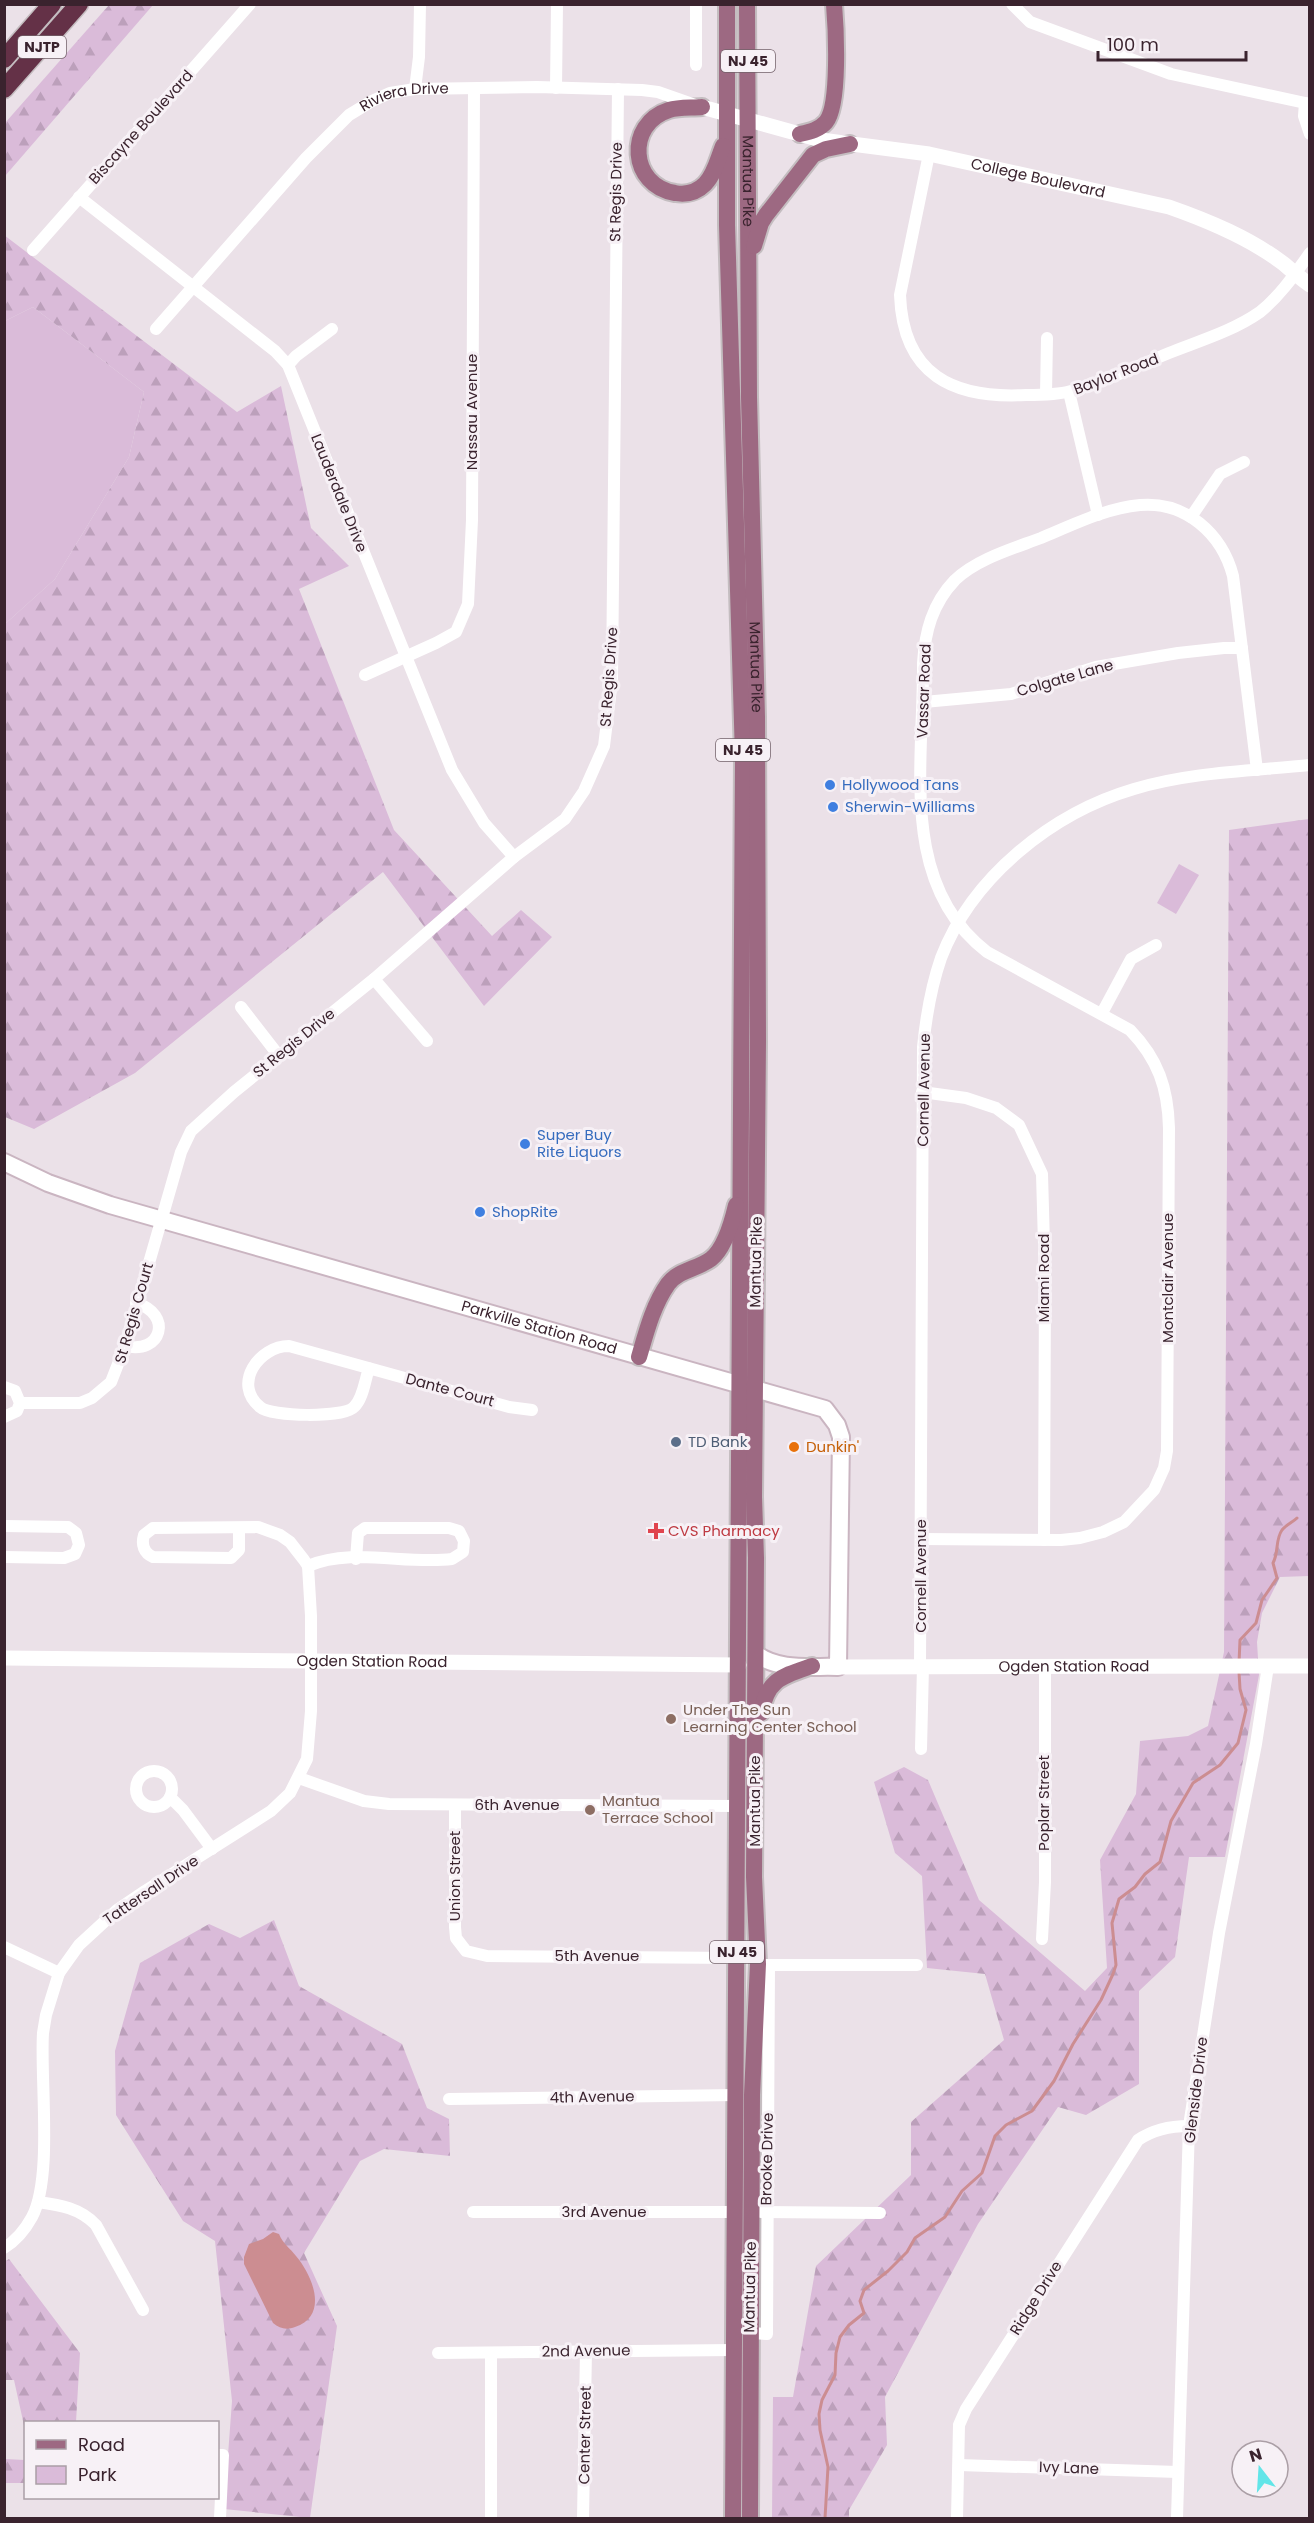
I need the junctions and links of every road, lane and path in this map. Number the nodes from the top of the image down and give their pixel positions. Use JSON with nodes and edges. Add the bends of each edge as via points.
{"nodes":[{"id":1,"x":52,"y":4,"type":"edge"},
{"id":2,"x":79,"y":4,"type":"edge"},
{"id":3,"x":250,"y":4,"type":"edge"},
{"id":4,"x":420,"y":4,"type":"edge"},
{"id":5,"x":557,"y":4,"type":"edge"},
{"id":6,"x":696,"y":4,"type":"edge"},
{"id":7,"x":727,"y":4,"type":"edge"},
{"id":8,"x":747,"y":4,"type":"edge"},
{"id":9,"x":753,"y":4,"type":"edge"},
{"id":10,"x":834,"y":4,"type":"edge"},
{"id":11,"x":1012,"y":4,"type":"edge"},
{"id":12,"x":748,"y":45,"type":"junction"},
{"id":13,"x":4,"y":59,"type":"edge"},
{"id":14,"x":696,"y":65,"type":"dead end"},
{"id":15,"x":556,"y":88,"type":"junction"},
{"id":16,"x":4,"y":89,"type":"edge"},
{"id":17,"x":416,"y":89,"type":"junction"},
{"id":18,"x":474,"y":89,"type":"junction"},
{"id":19,"x":618,"y":89,"type":"junction"},
{"id":20,"x":1307,"y":104,"type":"edge"},
{"id":21,"x":702,"y":107,"type":"junction"},
{"id":22,"x":727,"y":114,"type":"junction"},
{"id":23,"x":747,"y":118,"type":"junction"},
{"id":24,"x":1310,"y":134,"type":"edge"},
{"id":25,"x":726,"y":136,"type":"junction"},
{"id":26,"x":812,"y":141,"type":"junction"},
{"id":27,"x":850,"y":144,"type":"joint"},
{"id":28,"x":929,"y":154,"type":"junction"},
{"id":29,"x":79,"y":197,"type":"junction"},
{"id":30,"x":33,"y":250,"type":"dead end"},
{"id":31,"x":1310,"y":253,"type":"edge"},
{"id":32,"x":1295,"y":274,"type":"junction"},
{"id":33,"x":1310,"y":285,"type":"edge"},
{"id":34,"x":191,"y":286,"type":"junction"},
{"id":35,"x":749,"y":312,"type":"junction"},
{"id":36,"x":156,"y":329,"type":"dead end"},
{"id":37,"x":332,"y":329,"type":"dead end"},
{"id":38,"x":1047,"y":338,"type":"dead end"},
{"id":39,"x":288,"y":365,"type":"junction"},
{"id":40,"x":1069,"y":392,"type":"junction"},
{"id":41,"x":1046,"y":394,"type":"junction"},
{"id":42,"x":1244,"y":462,"type":"dead end"},
{"id":43,"x":1098,"y":515,"type":"junction"},
{"id":44,"x":1191,"y":517,"type":"junction"},
{"id":45,"x":1242,"y":648,"type":"junction"},
{"id":46,"x":405,"y":656,"type":"junction"},
{"id":47,"x":365,"y":675,"type":"dead end"},
{"id":48,"x":924,"y":702,"type":"junction"},
{"id":49,"x":1310,"y":765,"type":"edge"},
{"id":50,"x":1257,"y":770,"type":"junction"},
{"id":51,"x":514,"y":857,"type":"junction"},
{"id":52,"x":959,"y":922,"type":"junction"},
{"id":53,"x":1156,"y":945,"type":"dead end"},
{"id":54,"x":374,"y":979,"type":"junction"},
{"id":55,"x":241,"y":1007,"type":"dead end"},
{"id":56,"x":1102,"y":1013,"type":"junction"},
{"id":57,"x":427,"y":1041,"type":"dead end"},
{"id":58,"x":279,"y":1056,"type":"junction"},
{"id":59,"x":922,"y":1092,"type":"junction"},
{"id":60,"x":4,"y":1162,"type":"edge"},
{"id":61,"x":741,"y":1184,"type":"junction"},
{"id":62,"x":161,"y":1219,"type":"junction"},
{"id":63,"x":136,"y":1302,"type":"junction"},
{"id":64,"x":125,"y":1346,"type":"junction"},
{"id":65,"x":639,"y":1357,"type":"junction"},
{"id":66,"x":369,"y":1368,"type":"junction"},
{"id":67,"x":4,"y":1387,"type":"edge"},
{"id":68,"x":748,"y":1387,"type":"junction"},
{"id":69,"x":20,"y":1403,"type":"junction"},
{"id":70,"x":532,"y":1410,"type":"dead end"},
{"id":71,"x":4,"y":1417,"type":"edge"},
{"id":72,"x":4,"y":1526,"type":"edge"},
{"id":73,"x":239,"y":1528,"type":"junction"},
{"id":74,"x":921,"y":1539,"type":"junction"},
{"id":75,"x":1044,"y":1540,"type":"junction"},
{"id":76,"x":4,"y":1557,"type":"edge"},
{"id":77,"x":356,"y":1559,"type":"junction"},
{"id":78,"x":308,"y":1566,"type":"junction"},
{"id":79,"x":756,"y":1654,"type":"junction"},
{"id":80,"x":4,"y":1658,"type":"edge"},
{"id":81,"x":310,"y":1662,"type":"junction"},
{"id":82,"x":739,"y":1665,"type":"junction"},
{"id":83,"x":812,"y":1666,"type":"junction"},
{"id":84,"x":922,"y":1666,"type":"junction"},
{"id":85,"x":1268,"y":1666,"type":"junction"},
{"id":86,"x":1310,"y":1666,"type":"edge"},
{"id":87,"x":838,"y":1667,"type":"junction"},
{"id":88,"x":1045,"y":1667,"type":"junction"},
{"id":89,"x":921,"y":1749,"type":"dead end"},
{"id":90,"x":299,"y":1778,"type":"junction"},
{"id":91,"x":170,"y":1797,"type":"dead end"},
{"id":92,"x":455,"y":1805,"type":"junction"},
{"id":93,"x":738,"y":1806,"type":"junction"},
{"id":94,"x":212,"y":1849,"type":"junction"},
{"id":95,"x":754,"y":1877,"type":"junction"},
{"id":96,"x":1042,"y":1939,"type":"dead end"},
{"id":97,"x":460,"y":1946,"type":"joint"},
{"id":98,"x":4,"y":1947,"type":"edge"},
{"id":99,"x":737,"y":1958,"type":"junction"},
{"id":100,"x":764,"y":1965,"type":"junction"},
{"id":101,"x":917,"y":1965,"type":"dead end"},
{"id":102,"x":59,"y":1973,"type":"junction"},
{"id":103,"x":736,"y":2095,"type":"junction"},
{"id":104,"x":449,"y":2098,"type":"dead end"},
{"id":105,"x":1189,"y":2126,"type":"junction"},
{"id":106,"x":38,"y":2202,"type":"junction"},
{"id":107,"x":473,"y":2212,"type":"dead end"},
{"id":108,"x":751,"y":2212,"type":"junction"},
{"id":109,"x":879,"y":2213,"type":"dead end"},
{"id":110,"x":4,"y":2248,"type":"edge"},
{"id":111,"x":143,"y":2310,"type":"dead end"},
{"id":112,"x":734,"y":2349,"type":"junction"},
{"id":113,"x":586,"y":2351,"type":"junction"},
{"id":114,"x":438,"y":2353,"type":"dead end"},
{"id":115,"x":491,"y":2353,"type":"junction"},
{"id":116,"x":220,"y":2455,"type":"edge"},
{"id":117,"x":959,"y":2465,"type":"junction"},
{"id":118,"x":1178,"y":2472,"type":"junction"},
{"id":119,"x":220,"y":2518,"type":"edge"},
{"id":120,"x":491,"y":2518,"type":"edge"},
{"id":121,"x":583,"y":2518,"type":"edge"},
{"id":122,"x":733,"y":2518,"type":"edge"},
{"id":123,"x":750,"y":2518,"type":"edge"},
{"id":124,"x":957,"y":2518,"type":"edge"},
{"id":125,"x":1177,"y":2518,"type":"edge"}],
"edges":[{"from":1,"to":13,"type":"highway","number":"NJTP"},
{"from":2,"to":16,"type":"highway","number":"NJTP"},
{"from":3,"to":29,"type":"street","name":"Biscayne Boulevard"},
{"from":4,"to":17,"type":"street"},
{"from":5,"to":15,"type":"street"},
{"from":6,"to":14,"type":"street"},
{"from":7,"to":22,"type":"main road","name":"Mantua Pike","number":"NJ 45"},
{"from":8,"to":12,"type":"main road","name":"Mantua Pike","number":"NJ 45"},
{"from":9,"to":12,"type":"main road"},
{"from":10,"to":26,"type":"main road","via":[[834,103],[824,124],[813,131]]},
{"from":11,"to":20,"type":"street","via":[[1030,22],[1171,75]]},
{"from":12,"to":23,"type":"main road","name":"Mantua Pike","number":"NJ 45"},
{"from":15,"to":18,"type":"street","name":"Riviera Drive"},
{"from":15,"to":19,"type":"street","name":"Riviera Drive"},
{"from":17,"to":18,"type":"street","name":"Riviera Drive"},
{"from":17,"to":34,"type":"street","name":"Riviera Drive","via":[[381,97],[349,115]]},
{"from":18,"to":46,"type":"street","name":"Nassau Avenue","via":[[472,520],[468,604],[456,632]]},
{"from":19,"to":21,"type":"street","name":"Riviera Drive","via":[[658,92]]},
{"from":19,"to":51,"type":"street","name":"St Regis Drive","via":[[612,680],[604,746],[584,791],[565,819]]},
{"from":20,"to":24,"type":"street","via":[[1304,116]]},
{"from":21,"to":22,"type":"street","name":"Riviera Drive"},
{"from":21,"to":25,"type":"main road","via":[[670,110],[650,121],[639,144],[646,178],[666,191],[694,191],[707,181]]},
{"from":22,"to":23,"type":"street","name":"Riviera Drive"},
{"from":22,"to":25,"type":"main road","name":"Mantua Pike","number":"NJ 45"},
{"from":23,"to":26,"type":"street"},
{"from":23,"to":35,"type":"main road","name":"Mantua Pike","number":"NJ 45"},
{"from":25,"to":61,"type":"main road","name":"Mantua Pike","number":"NJ 45","via":[[743,756]]},
{"from":26,"to":27,"type":"main road"},
{"from":26,"to":35,"type":"main road","via":[[813,155],[761,224],[754,242],[754,304]]},
{"from":27,"to":28,"type":"street","name":"College Boulevard"},
{"from":28,"to":32,"type":"street","name":"College Boulevard","via":[[1170,207],[1243,239]]},
{"from":28,"to":41,"type":"street","name":"Baylor Road","via":[[900,295],[900,312],[912,350],[934,375],[964,391],[988,395]]},
{"from":29,"to":30,"type":"street","name":"Biscayne Boulevard"},
{"from":29,"to":34,"type":"street","name":"Lauderdale Drive"},
{"from":31,"to":32,"type":"street","name":"Baylor Road"},
{"from":32,"to":33,"type":"street","name":"College Boulevard"},
{"from":32,"to":40,"type":"street","name":"Baylor Road","via":[[1276,297],[1250,318],[1114,377]]},
{"from":34,"to":36,"type":"street","name":"Riviera Drive"},
{"from":34,"to":39,"type":"street","name":"Lauderdale Drive"},
{"from":35,"to":68,"type":"main road","name":"Mantua Pike","number":"NJ 45","via":[[758,729],[758,1041]]},
{"from":37,"to":39,"type":"street"},
{"from":38,"to":41,"type":"street"},
{"from":39,"to":46,"type":"street","name":"Lauderdale Drive"},
{"from":40,"to":41,"type":"street","name":"Baylor Road"},
{"from":40,"to":43,"type":"street"},
{"from":42,"to":44,"type":"street","via":[[1220,474]]},
{"from":43,"to":44,"type":"street","name":"Vassar Road","via":[[1158,505]]},
{"from":43,"to":48,"type":"street","name":"Vassar Road","via":[[970,568],[955,581],[942,596],[925,638]]},
{"from":44,"to":45,"type":"street","name":"Vassar Road","via":[[1212,534],[1230,565]]},
{"from":45,"to":48,"type":"street","name":"Colgate Lane","via":[[1178,653],[1096,667],[1011,694]]},
{"from":45,"to":50,"type":"street","name":"Vassar Road"},
{"from":46,"to":47,"type":"street","name":"Nassau Avenue"},
{"from":46,"to":51,"type":"street","name":"Lauderdale Drive","via":[[452,770],[484,823]]},
{"from":48,"to":52,"type":"street","name":"Vassar Road","via":[[922,822],[927,858],[942,898]]},
{"from":49,"to":50,"type":"street","name":"Cornell Avenue"},
{"from":50,"to":52,"type":"street","name":"Cornell Avenue","via":[[1159,782],[1080,810],[1036,838],[1011,860],[983,888]]},
{"from":51,"to":54,"type":"street","name":"St Regis Drive"},
{"from":52,"to":56,"type":"street","name":"Montclair Avenue","via":[[967,936],[987,952]]},
{"from":52,"to":59,"type":"street","name":"Cornell Avenue","via":[[933,982],[923,1047]]},
{"from":53,"to":56,"type":"street","via":[[1131,959]]},
{"from":54,"to":57,"type":"street"},
{"from":54,"to":58,"type":"street","name":"St Regis Drive"},
{"from":55,"to":58,"type":"street"},
{"from":56,"to":75,"type":"street","name":"Montclair Avenue","via":[[1130,1030],[1144,1045],[1156,1063],[1169,1104],[1167,1451],[1154,1490],[1124,1522],[1080,1538]]},
{"from":58,"to":62,"type":"street","name":"St Regis Drive","via":[[191,1131]]},
{"from":59,"to":74,"type":"street","name":"Cornell Avenue"},
{"from":59,"to":75,"type":"street","name":"Miami Road","via":[[966,1098],[1002,1113],[1019,1125],[1042,1174]]},
{"from":60,"to":62,"type":"main road","name":"Parkville Station Road","via":[[72,1193]]},
{"from":61,"to":65,"type":"main road","via":[[724,1241],[711,1259],[690,1267],[668,1283]]},
{"from":61,"to":68,"type":"main road","name":"Mantua Pike","number":"NJ 45"},
{"from":62,"to":63,"type":"street","name":"St Regis Court"},
{"from":62,"to":65,"type":"main road","name":"Parkville Station Road"},
{"from":63,"to":64,"type":"street","name":"St Regis Court"},
{"from":63,"to":64,"type":"street","via":[[154,1312],[158,1334],[142,1347]]},
{"from":64,"to":69,"type":"street","name":"St Regis Court","via":[[111,1382],[92,1398],[66,1404]]},
{"from":65,"to":68,"type":"main road","name":"Parkville Station Road"},
{"from":66,"to":66,"type":"street","name":"Dante Court","via":[[284,1346],[257,1360],[250,1371],[249,1388],[257,1404],[272,1413],[340,1414],[358,1403]]},
{"from":66,"to":70,"type":"street","name":"Dante Court"},
{"from":67,"to":69,"type":"street","via":[[15,1391]]},
{"from":68,"to":79,"type":"main road","name":"Mantua Pike","number":"NJ 45"},
{"from":68,"to":82,"type":"main road","name":"Mantua Pike","number":"NJ 45"},
{"from":68,"to":87,"type":"main road","name":"Parkville Station Road","via":[[825,1409],[841,1437]]},
{"from":69,"to":71,"type":"street","via":[[17,1411]]},
{"from":72,"to":76,"type":"street","via":[[64,1526],[76,1533],[79,1545],[70,1557]]},
{"from":73,"to":73,"type":"street","via":[[153,1528],[144,1535],[143,1546],[153,1557],[231,1558],[239,1550]]},
{"from":73,"to":78,"type":"street","via":[[258,1527],[280,1535]]},
{"from":74,"to":75,"type":"street","name":"Montclair Avenue"},
{"from":74,"to":84,"type":"street","name":"Cornell Avenue"},
{"from":77,"to":77,"type":"street","via":[[452,1559],[463,1552],[464,1541],[459,1532],[449,1528],[365,1528],[358,1533]]},
{"from":77,"to":78,"type":"street"},
{"from":78,"to":81,"type":"street","name":"Tattersall Drive"},
{"from":79,"to":83,"type":"main road","via":[[778,1665]]},
{"from":79,"to":95,"type":"main road","name":"Mantua Pike","number":"NJ 45"},
{"from":80,"to":81,"type":"street","name":"Ogden Station Road"},
{"from":81,"to":82,"type":"street","name":"Ogden Station Road"},
{"from":81,"to":90,"type":"street","name":"Tattersall Drive","via":[[309,1738],[307,1759]]},
{"from":82,"to":93,"type":"main road","name":"Mantua Pike","number":"NJ 45"},
{"from":83,"to":87,"type":"main road"},
{"from":83,"to":95,"type":"main road","via":[[773,1683],[761,1710],[759,1866]]},
{"from":84,"to":87,"type":"street","name":"Ogden Station Road"},
{"from":84,"to":88,"type":"street","name":"Ogden Station Road"},
{"from":84,"to":89,"type":"street","name":"Cornell Avenue"},
{"from":85,"to":86,"type":"street","name":"Ogden Station Road"},
{"from":85,"to":88,"type":"street","name":"Ogden Station Road"},
{"from":85,"to":105,"type":"street","name":"Glenside Drive","via":[[1222,1913]]},
{"from":88,"to":96,"type":"street","name":"Poplar Street"},
{"from":90,"to":92,"type":"street","name":"6th Avenue","via":[[364,1801]]},
{"from":90,"to":94,"type":"street","name":"Tattersall Drive","via":[[271,1811]]},
{"from":91,"to":94,"type":"street"},
{"from":92,"to":93,"type":"street","name":"6th Avenue"},
{"from":92,"to":97,"type":"street","name":"Union Street","via":[[455,1927]]},
{"from":93,"to":99,"type":"main road","name":"Mantua Pike","number":"NJ 45"},
{"from":94,"to":102,"type":"street","name":"Tattersall Drive","via":[[117,1910],[79,1945]]},
{"from":95,"to":100,"type":"main road","name":"Mantua Pike","number":"NJ 45"},
{"from":97,"to":99,"type":"street","name":"5th Avenue","via":[[471,1954],[487,1956]]},
{"from":98,"to":102,"type":"street"},
{"from":99,"to":103,"type":"main road","name":"Mantua Pike","number":"NJ 45"},
{"from":100,"to":101,"type":"street"},
{"from":100,"to":108,"type":"main road","name":"Mantua Pike","number":"NJ 45","via":[[752,2095]]},
{"from":102,"to":106,"type":"street","name":"Tattersall Drive","via":[[43,2033],[42,2177]]},
{"from":103,"to":104,"type":"street","name":"4th Avenue"},
{"from":103,"to":108,"type":"main road","name":"Mantua Pike","number":"NJ 45"},
{"from":105,"to":117,"type":"street","name":"Ridge Drive","via":[[1149,2132],[1132,2148],[966,2409],[959,2425]]},
{"from":105,"to":118,"type":"street","name":"Glenside Drive"},
{"from":106,"to":110,"type":"street","name":"Tattersall Drive","via":[[20,2236]]},
{"from":106,"to":111,"type":"street","via":[[66,2206],[96,2225]]},
{"from":107,"to":108,"type":"street","name":"3rd Avenue"},
{"from":108,"to":109,"type":"street","name":"3rd Avenue"},
{"from":108,"to":112,"type":"main road","name":"Mantua Pike","number":"NJ 45"},
{"from":108,"to":123,"type":"main road","name":"Mantua Pike","number":"NJ 45"},
{"from":112,"to":113,"type":"street","name":"2nd Avenue"},
{"from":112,"to":122,"type":"main road","name":"Mantua Pike","number":"NJ 45"},
{"from":113,"to":115,"type":"street","name":"2nd Avenue"},
{"from":113,"to":121,"type":"street","name":"Center Street"},
{"from":114,"to":115,"type":"street","name":"2nd Avenue"},
{"from":115,"to":120,"type":"street"},
{"from":116,"to":119,"type":"street"},
{"from":117,"to":118,"type":"street","name":"Ivy Lane"},
{"from":117,"to":124,"type":"street","name":"Ridge Drive"},
{"from":118,"to":125,"type":"street","name":"Glenside Drive"}]}
